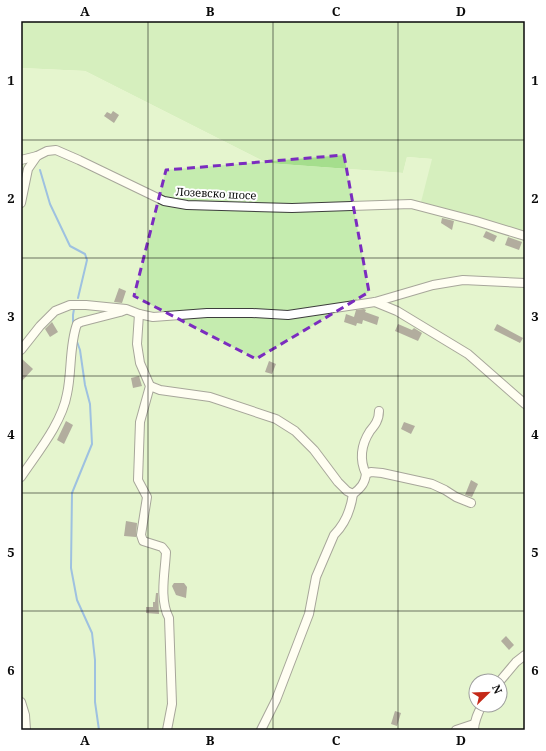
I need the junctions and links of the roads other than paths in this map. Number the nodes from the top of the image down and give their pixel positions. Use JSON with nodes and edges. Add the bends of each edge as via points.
{"nodes":[{"id":1,"x":37,"y":156,"type":"junction"},
{"id":2,"x":21,"y":160,"type":"edge"},
{"id":3,"x":21,"y":203,"type":"edge"},
{"id":4,"x":525,"y":236,"type":"edge"},
{"id":5,"x":525,"y":283,"type":"edge"},
{"id":6,"x":375,"y":302,"type":"junction"},
{"id":7,"x":126,"y":309,"type":"junction"},
{"id":8,"x":139,"y":314,"type":"junction"},
{"id":9,"x":21,"y":350,"type":"edge"},
{"id":10,"x":150,"y":386,"type":"junction"},
{"id":11,"x":525,"y":404,"type":"edge"},
{"id":12,"x":379,"y":411,"type":"dead end"},
{"id":13,"x":366,"y":474,"type":"junction"},
{"id":14,"x":21,"y":477,"type":"edge"},
{"id":15,"x":353,"y":494,"type":"junction"},
{"id":16,"x":471,"y":503,"type":"dead end"},
{"id":17,"x":525,"y":655,"type":"edge"},
{"id":18,"x":507,"y":673,"type":"edge"},
{"id":19,"x":21,"y":702,"type":"edge"},
{"id":20,"x":478,"y":713,"type":"edge"},
{"id":21,"x":474,"y":727,"type":"edge"},
{"id":22,"x":26,"y":730,"type":"edge"},
{"id":23,"x":167,"y":730,"type":"edge"},
{"id":24,"x":261,"y":730,"type":"edge"},
{"id":25,"x":456,"y":730,"type":"edge"}],
"edges":[{"from":1,"to":2,"type":"street","name":"Лозевско шосе"},
{"from":1,"to":3,"type":"street","via":[[28,169]]},
{"from":1,"to":4,"type":"street","name":"Лозевско шосе","via":[[47,150],[56,150],[164,201],[187,205],[292,208],[410,204]]},
{"from":5,"to":6,"type":"street","via":[[463,280]]},
{"from":6,"to":8,"type":"street","via":[[288,315],[206,313],[153,317]]},
{"from":6,"to":11,"type":"street","via":[[397,311],[468,354]]},
{"from":7,"to":8,"type":"street"},
{"from":7,"to":9,"type":"street","via":[[70,305],[55,311]]},
{"from":7,"to":14,"type":"street","via":[[77,324],[67,396],[62,413]]},
{"from":8,"to":10,"type":"street","via":[[137,344],[140,363]]},
{"from":10,"to":15,"type":"street","via":[[160,390],[210,397],[276,419],[295,430],[338,482]]},
{"from":10,"to":23,"type":"street","via":[[140,422],[138,480],[147,497],[141,535],[143,542],[162,548],[166,552],[164,591],[170,618],[172,704]]},
{"from":12,"to":13,"type":"street","via":[[379,418],[366,437],[361,451],[362,466]]},
{"from":13,"to":15,"type":"street","via":[[365,481]]},
{"from":13,"to":16,"type":"street","via":[[382,473],[432,484]]},
{"from":15,"to":24,"type":"street","via":[[351,506],[334,535],[316,577],[309,614],[276,700]]},
{"from":17,"to":18,"type":"street"},
{"from":19,"to":22,"type":"street"},
{"from":20,"to":21,"type":"street"},
{"from":21,"to":25,"type":"street"}]}
